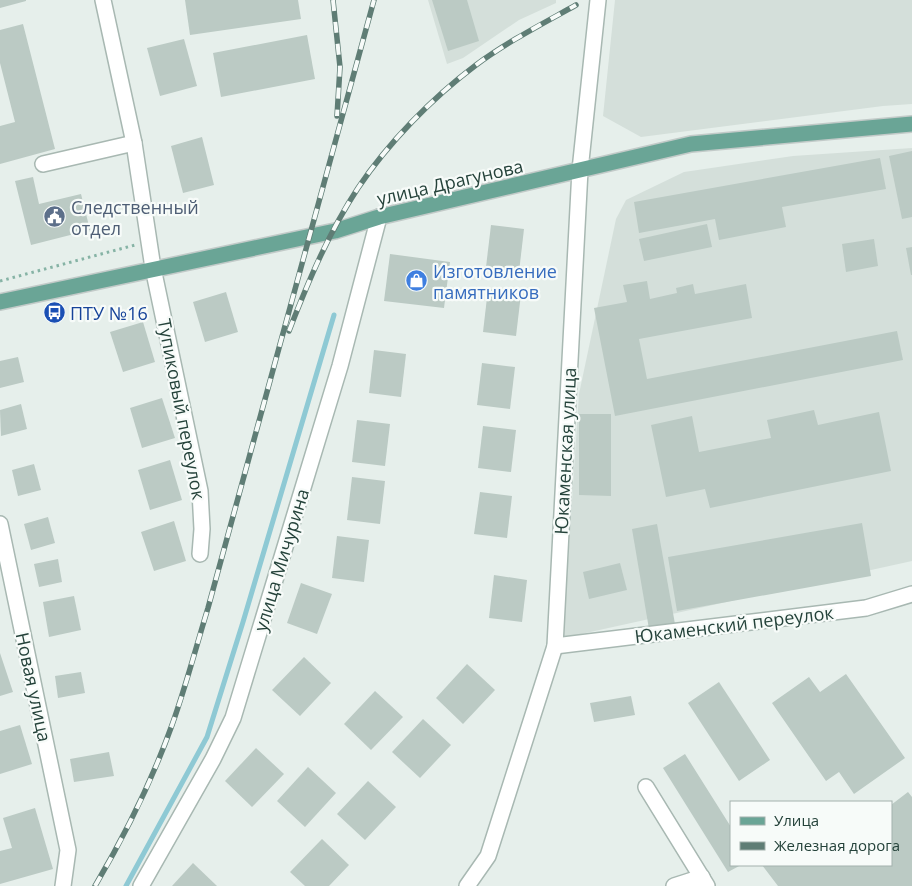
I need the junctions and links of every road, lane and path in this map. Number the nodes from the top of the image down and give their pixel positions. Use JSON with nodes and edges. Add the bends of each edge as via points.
{"nodes":[{"id":1,"x":103,"y":0,"type":"edge"},
{"id":2,"x":598,"y":0,"type":"edge"},
{"id":3,"x":912,"y":124,"type":"edge"},
{"id":4,"x":134,"y":143,"type":"junction"},
{"id":5,"x":43,"y":164,"type":"dead end"},
{"id":6,"x":580,"y":170,"type":"junction"},
{"id":7,"x":379,"y":217,"type":"junction"},
{"id":8,"x":149,"y":241,"type":"junction"},
{"id":9,"x":153,"y":268,"type":"junction"},
{"id":10,"x":0,"y":280,"type":"edge"},
{"id":11,"x":0,"y":302,"type":"edge"},
{"id":12,"x":0,"y":524,"type":"edge"},
{"id":13,"x":200,"y":554,"type":"dead end"},
{"id":14,"x":912,"y":594,"type":"edge"},
{"id":15,"x":555,"y":646,"type":"junction"},
{"id":16,"x":646,"y":787,"type":"dead end"},
{"id":17,"x":704,"y":882,"type":"edge"},
{"id":18,"x":63,"y":886,"type":"edge"},
{"id":19,"x":140,"y":886,"type":"edge"},
{"id":20,"x":466,"y":886,"type":"edge"},
{"id":21,"x":674,"y":886,"type":"edge"}],
"edges":[{"from":1,"to":4,"type":"street","name":"Тупиковый переулок"},
{"from":2,"to":6,"type":"street","name":"Юкаменская улица"},
{"from":3,"to":6,"type":"main road","name":"улица Драгунова","via":[[691,144]]},
{"from":4,"to":5,"type":"street"},
{"from":4,"to":8,"type":"street","name":"Тупиковый переулок"},
{"from":6,"to":7,"type":"main road","name":"улица Драгунова"},
{"from":6,"to":15,"type":"street","name":"Юкаменская улица"},
{"from":7,"to":9,"type":"main road","name":"улица Драгунова","via":[[335,231]]},
{"from":7,"to":19,"type":"street","name":"улица Мичурина","via":[[340,366],[233,718]]},
{"from":8,"to":9,"type":"street","name":"Тупиковый переулок"},
{"from":8,"to":10,"type":"path"},
{"from":9,"to":11,"type":"main road","name":"улица Драгунова"},
{"from":9,"to":13,"type":"street","name":"Тупиковый переулок","via":[[200,491]]},
{"from":12,"to":18,"type":"street","name":"Новая улица","via":[[68,850]]},
{"from":14,"to":15,"type":"street","name":"Юкаменский переулок","via":[[866,608]]},
{"from":15,"to":20,"type":"street","name":"Юкаменская улица","via":[[488,856]]},
{"from":16,"to":17,"type":"street"},
{"from":17,"to":21,"type":"street"}]}
